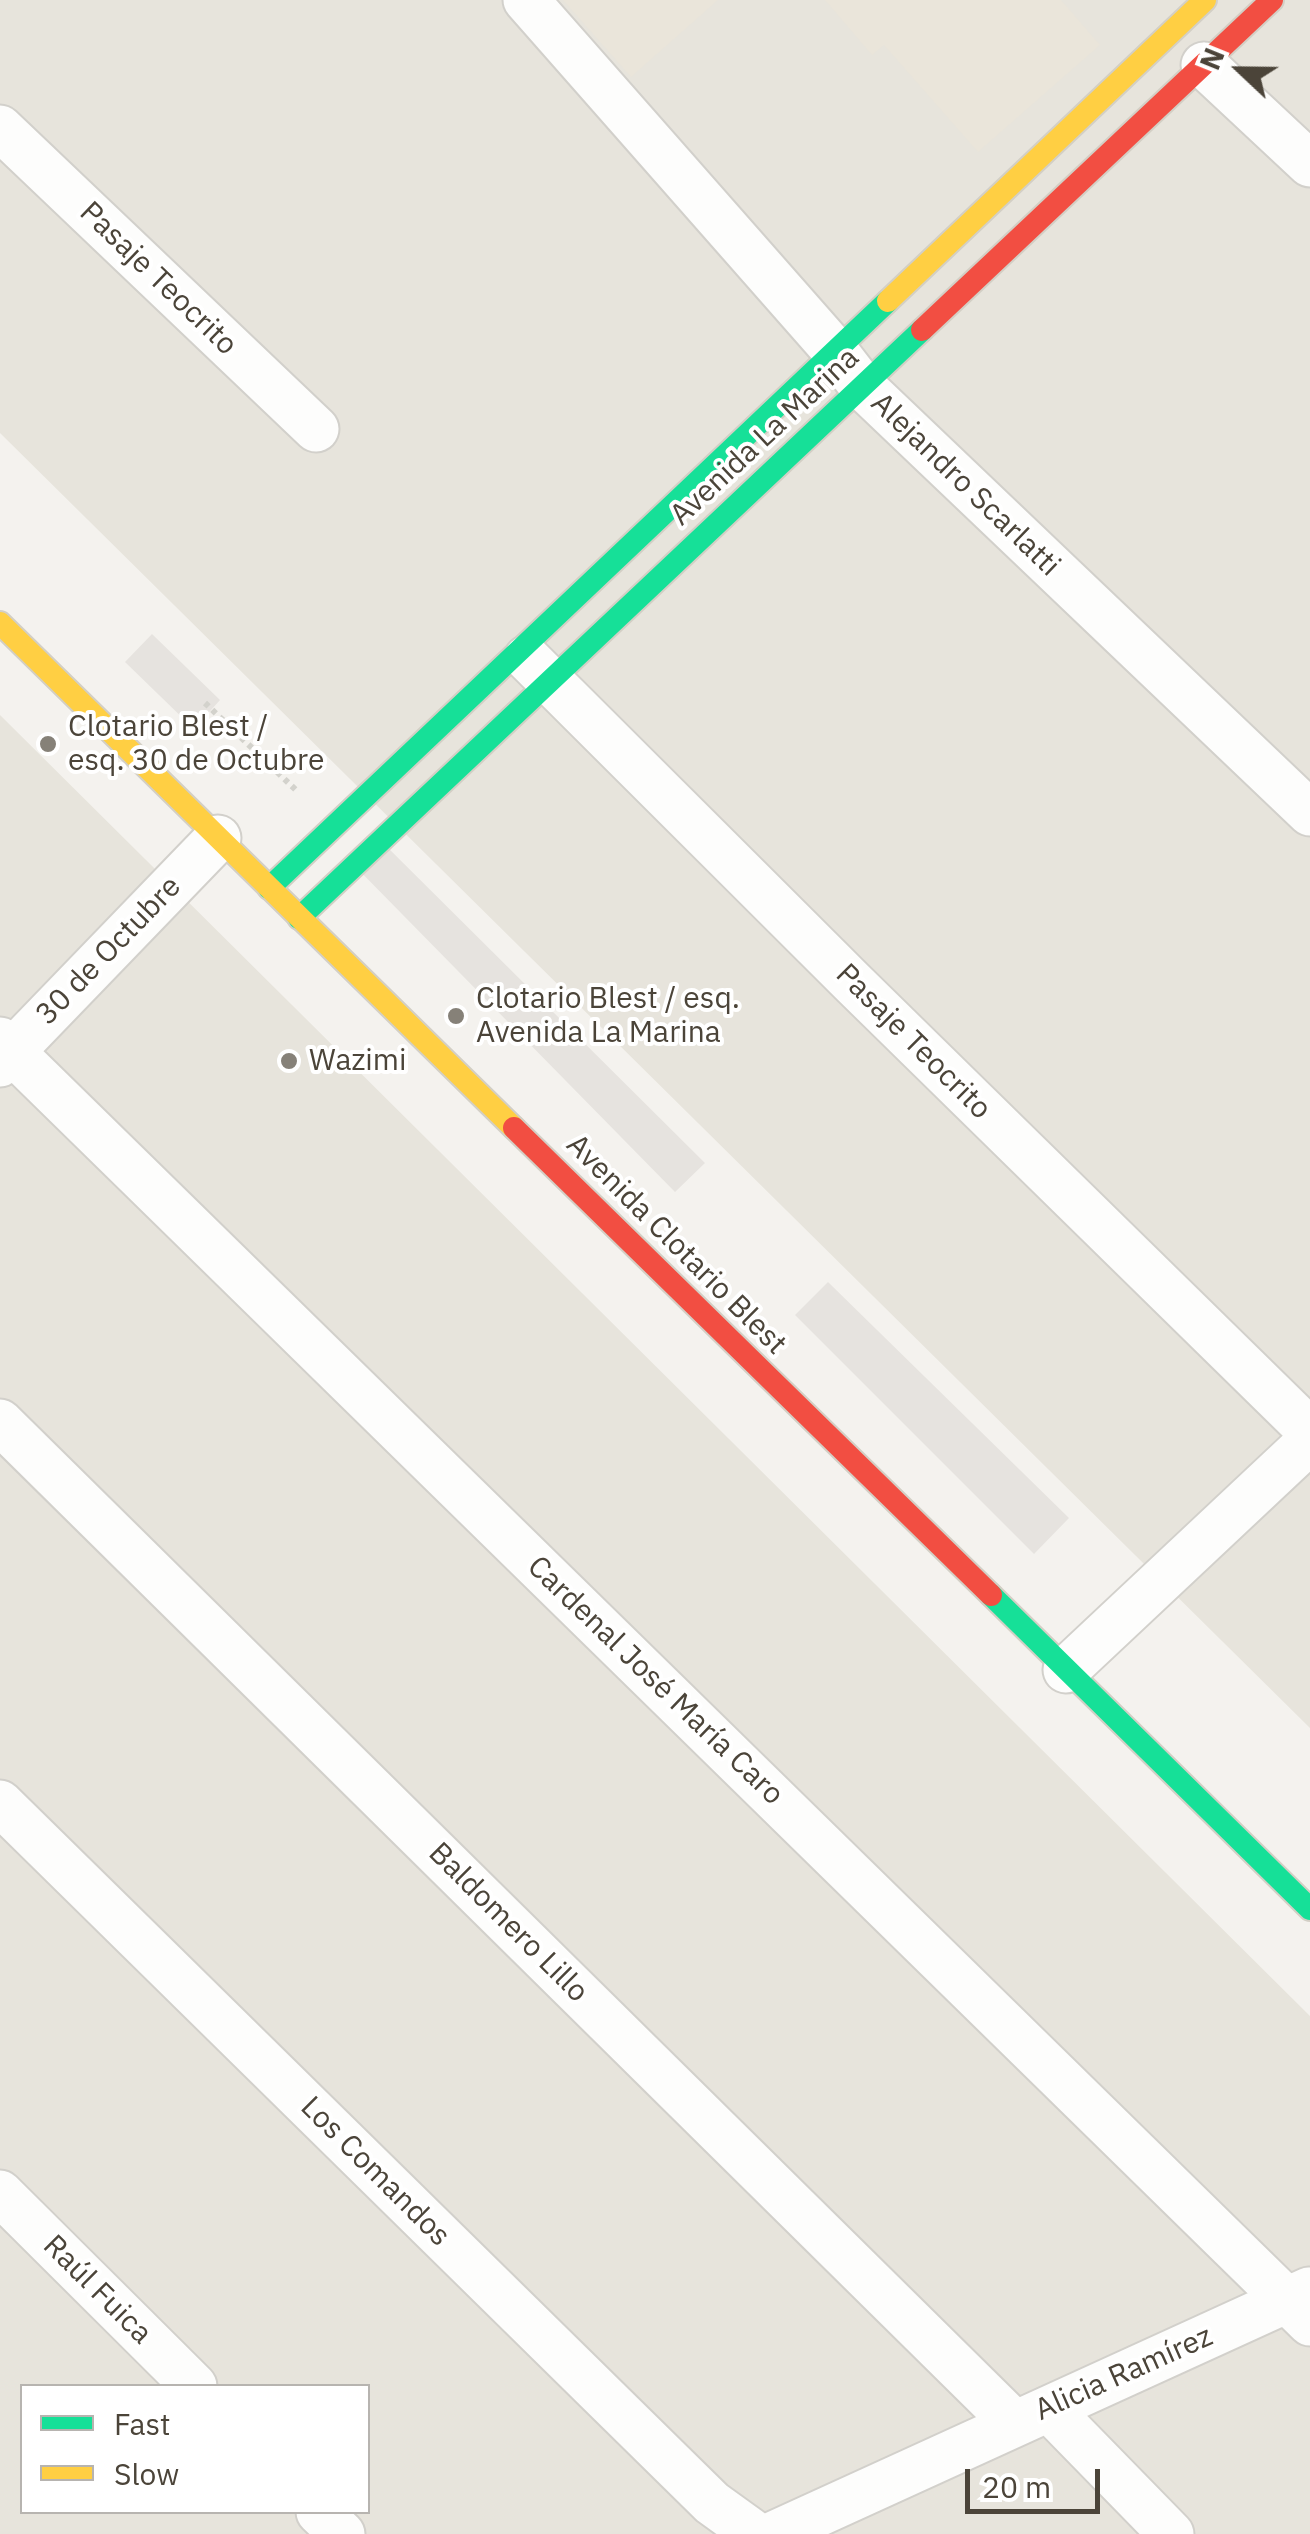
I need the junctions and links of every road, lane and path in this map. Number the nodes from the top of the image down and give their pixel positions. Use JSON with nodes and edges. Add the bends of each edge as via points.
{"nodes":[{"id":1,"x":526,"y":0,"type":"edge"},
{"id":2,"x":1205,"y":0,"type":"edge"},
{"id":3,"x":1272,"y":0,"type":"edge"},
{"id":4,"x":1204,"y":65,"type":"junction"},
{"id":5,"x":0,"y":128,"type":"edge"},
{"id":6,"x":1310,"y":164,"type":"edge"},
{"id":7,"x":834,"y":351,"type":"junction"},
{"id":8,"x":862,"y":386,"type":"junction"},
{"id":9,"x":316,"y":429,"type":"dead end"},
{"id":10,"x":0,"y":623,"type":"edge"},
{"id":11,"x":534,"y":665,"type":"junction"},
{"id":12,"x":205,"y":703,"type":"dead end"},
{"id":13,"x":1310,"y":813,"type":"edge"},
{"id":14,"x":333,"y":826,"type":"junction"},
{"id":15,"x":218,"y":838,"type":"junction"},
{"id":16,"x":269,"y":888,"type":"junction"},
{"id":17,"x":299,"y":918,"type":"junction"},
{"id":18,"x":4,"y":1052,"type":"edge"},
{"id":19,"x":0,"y":1422,"type":"edge"},
{"id":20,"x":1310,"y":1431,"type":"edge"},
{"id":21,"x":1310,"y":1441,"type":"edge"},
{"id":22,"x":1066,"y":1670,"type":"junction"},
{"id":23,"x":0,"y":1803,"type":"edge"},
{"id":24,"x":1310,"y":1910,"type":"edge"},
{"id":25,"x":0,"y":2193,"type":"edge"},
{"id":26,"x":1302,"y":2304,"type":"edge"},
{"id":27,"x":192,"y":2384,"type":"edge"},
{"id":28,"x":1032,"y":2416,"type":"junction"},
{"id":29,"x":322,"y":2514,"type":"edge"},
{"id":30,"x":342,"y":2534,"type":"edge"},
{"id":31,"x":755,"y":2534,"type":"edge"},
{"id":32,"x":774,"y":2534,"type":"edge"},
{"id":33,"x":1171,"y":2534,"type":"edge"}],
"edges":[{"from":1,"to":7,"type":"street","name":"Alejandro Scarlatti"},
{"from":2,"to":7,"type":"street","name":"Avenida La Marina"},
{"from":3,"to":4,"type":"street","name":"Avenida La Marina"},
{"from":4,"to":6,"type":"street"},
{"from":4,"to":8,"type":"street","name":"Avenida La Marina"},
{"from":5,"to":9,"type":"street","name":"Pasaje Teocrito"},
{"from":7,"to":8,"type":"street","name":"Alejandro Scarlatti"},
{"from":7,"to":11,"type":"street","name":"Avenida La Marina"},
{"from":8,"to":11,"type":"street","name":"Avenida La Marina"},
{"from":8,"to":13,"type":"street","name":"Alejandro Scarlatti"},
{"from":10,"to":15,"type":"street","name":"Avenida Clotario Blest"},
{"from":11,"to":14,"type":"street","name":"Avenida La Marina"},
{"from":11,"to":17,"type":"street","name":"Avenida La Marina"},
{"from":11,"to":20,"type":"street","name":"Pasaje Teocrito"},
{"from":12,"to":14,"type":"path"},
{"from":14,"to":16,"type":"street","name":"Avenida La Marina"},
{"from":15,"to":16,"type":"street","name":"Avenida Clotario Blest"},
{"from":15,"to":18,"type":"street","name":"30 de Octubre"},
{"from":16,"to":17,"type":"street","name":"Avenida Clotario Blest"},
{"from":17,"to":22,"type":"street","name":"Avenida Clotario Blest"},
{"from":18,"to":26,"type":"street","name":"Cardenal José María Caro"},
{"from":19,"to":28,"type":"street","name":"Baldomero Lillo"},
{"from":21,"to":22,"type":"street"},
{"from":22,"to":24,"type":"street","name":"Avenida Clotario Blest"},
{"from":23,"to":31,"type":"street","name":"Los Comandos","via":[[712,2503]]},
{"from":25,"to":27,"type":"street","name":"Raúl Fuica"},
{"from":26,"to":28,"type":"street","name":"Alicia Ramírez"},
{"from":28,"to":32,"type":"street","name":"Alicia Ramírez"},
{"from":28,"to":33,"type":"street","name":"Baldomero Lillo"},
{"from":29,"to":30,"type":"street"}]}
